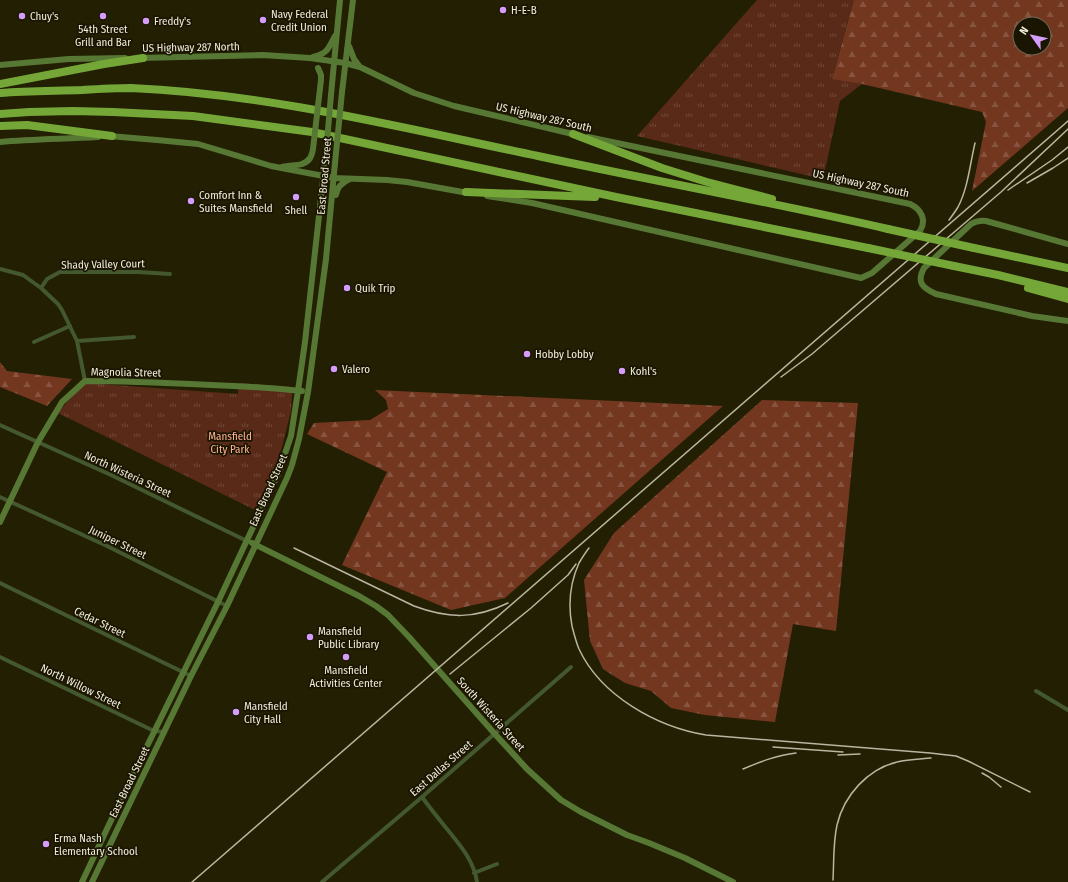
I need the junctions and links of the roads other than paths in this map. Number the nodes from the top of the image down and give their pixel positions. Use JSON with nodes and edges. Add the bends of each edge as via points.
{"nodes":[{"id":1,"x":340,"y":0,"type":"edge"},
{"id":2,"x":353,"y":0,"type":"edge"},
{"id":3,"x":336,"y":33,"type":"junction"},
{"id":4,"x":348,"y":42,"type":"junction"},
{"id":5,"x":143,"y":58,"type":"junction"},
{"id":6,"x":310,"y":58,"type":"junction"},
{"id":7,"x":334,"y":62,"type":"junction"},
{"id":8,"x":345,"y":63,"type":"junction"},
{"id":9,"x":0,"y":65,"type":"edge"},
{"id":10,"x":360,"y":67,"type":"junction"},
{"id":11,"x":0,"y":84,"type":"edge"},
{"id":12,"x":0,"y":93,"type":"edge"},
{"id":13,"x":0,"y":114,"type":"edge"},
{"id":14,"x":0,"y":126,"type":"edge"},
{"id":15,"x":573,"y":134,"type":"junction"},
{"id":16,"x":112,"y":136,"type":"junction"},
{"id":17,"x":0,"y":142,"type":"edge"},
{"id":18,"x":279,"y":168,"type":"junction"},
{"id":19,"x":324,"y":176,"type":"junction"},
{"id":20,"x":334,"y":178,"type":"junction"},
{"id":21,"x":352,"y":178,"type":"junction"},
{"id":22,"x":466,"y":192,"type":"junction"},
{"id":23,"x":616,"y":197,"type":"junction"},
{"id":24,"x":332,"y":206,"type":"junction"},
{"id":25,"x":844,"y":219,"type":"junction"},
{"id":26,"x":1068,"y":244,"type":"edge"},
{"id":27,"x":314,"y":258,"type":"junction"},
{"id":28,"x":326,"y":259,"type":"junction"},
{"id":29,"x":0,"y":268,"type":"edge"},
{"id":30,"x":1068,"y":268,"type":"edge"},
{"id":31,"x":170,"y":274,"type":"dead end"},
{"id":32,"x":998,"y":275,"type":"junction"},
{"id":33,"x":41,"y":288,"type":"junction"},
{"id":34,"x":1068,"y":292,"type":"edge"},
{"id":35,"x":1068,"y":299,"type":"edge"},
{"id":36,"x":1068,"y":321,"type":"edge"},
{"id":37,"x":70,"y":326,"type":"junction"},
{"id":38,"x":134,"y":337,"type":"dead end"},
{"id":39,"x":77,"y":341,"type":"junction"},
{"id":40,"x":34,"y":342,"type":"dead end"},
{"id":41,"x":305,"y":342,"type":"junction"},
{"id":42,"x":314,"y":343,"type":"junction"},
{"id":43,"x":85,"y":381,"type":"junction"},
{"id":44,"x":298,"y":390,"type":"junction"},
{"id":45,"x":308,"y":392,"type":"junction"},
{"id":46,"x":0,"y":425,"type":"edge"},
{"id":47,"x":291,"y":436,"type":"junction"},
{"id":48,"x":299,"y":439,"type":"junction"},
{"id":49,"x":38,"y":442,"type":"junction"},
{"id":50,"x":278,"y":474,"type":"junction"},
{"id":51,"x":287,"y":478,"type":"junction"},
{"id":52,"x":0,"y":497,"type":"edge"},
{"id":53,"x":10,"y":501,"type":"junction"},
{"id":54,"x":0,"y":522,"type":"edge"},
{"id":55,"x":247,"y":541,"type":"junction"},
{"id":56,"x":255,"y":545,"type":"junction"},
{"id":57,"x":0,"y":583,"type":"edge"},
{"id":58,"x":218,"y":602,"type":"junction"},
{"id":59,"x":227,"y":606,"type":"junction"},
{"id":60,"x":0,"y":657,"type":"edge"},
{"id":61,"x":571,"y":667,"type":"dead end"},
{"id":62,"x":183,"y":672,"type":"junction"},
{"id":63,"x":191,"y":676,"type":"junction"},
{"id":64,"x":1036,"y":691,"type":"dead end"},
{"id":65,"x":1068,"y":710,"type":"edge"},
{"id":66,"x":154,"y":731,"type":"junction"},
{"id":67,"x":494,"y":734,"type":"junction"},
{"id":68,"x":163,"y":735,"type":"junction"},
{"id":69,"x":422,"y":797,"type":"junction"},
{"id":70,"x":94,"y":857,"type":"junction"},
{"id":71,"x":102,"y":861,"type":"junction"},
{"id":72,"x":496,"y":864,"type":"dead end"},
{"id":73,"x":474,"y":873,"type":"junction"},
{"id":74,"x":324,"y":881,"type":"edge"},
{"id":75,"x":82,"y":882,"type":"edge"},
{"id":76,"x":92,"y":882,"type":"edge"},
{"id":77,"x":477,"y":882,"type":"edge"},
{"id":78,"x":733,"y":882,"type":"edge"}],
"edges":[{"from":1,"to":3,"type":"main road","name":"East Broad Street"},
{"from":2,"to":4,"type":"main road","name":"East Broad Street"},
{"from":3,"to":6,"type":"main road","via":[[327,51]]},
{"from":3,"to":7,"type":"main road","name":"East Broad Street"},
{"from":4,"to":8,"type":"main road","name":"East Broad Street"},
{"from":4,"to":10,"type":"main road","via":[[350,52]]},
{"from":5,"to":6,"type":"main road","name":"US Highway 287 North","via":[[264,55]]},
{"from":5,"to":9,"type":"main road","name":"US Highway 287 North","via":[[69,59]]},
{"from":5,"to":11,"type":"highway"},
{"from":6,"to":7,"type":"main road","name":"US Highway 287 North"},
{"from":6,"to":18,"type":"main road","bridge":true,"via":[[320,75],[314,149],[309,161]]},
{"from":7,"to":8,"type":"main road","name":"US Highway 287 South"},
{"from":7,"to":19,"type":"main road","name":"East Broad Street","bridge":true},
{"from":8,"to":10,"type":"main road","name":"US Highway 287 South"},
{"from":8,"to":20,"type":"main road","name":"East Broad Street","bridge":true},
{"from":10,"to":15,"type":"main road","name":"US Highway 287 South","via":[[448,105]]},
{"from":12,"to":25,"type":"highway","via":[[129,88],[247,99],[345,115]]},
{"from":13,"to":23,"type":"highway","via":[[73,111],[193,116],[319,134]]},
{"from":14,"to":16,"type":"highway","via":[[27,126]]},
{"from":15,"to":22,"type":"main road","name":"US Highway 287 South","via":[[910,204],[921,212],[923,225],[920,231],[872,273],[861,278],[532,203]]},
{"from":15,"to":25,"type":"highway","via":[[700,180],[827,212]]},
{"from":16,"to":17,"type":"main road"},
{"from":16,"to":18,"type":"main road","via":[[198,144]]},
{"from":18,"to":19,"type":"main road"},
{"from":19,"to":20,"type":"main road","name":"US Highway 287 South"},
{"from":19,"to":27,"type":"main road","name":"East Broad Street"},
{"from":20,"to":21,"type":"main road","name":"US Highway 287 South"},
{"from":20,"to":24,"type":"main road","name":"East Broad Street"},
{"from":21,"to":22,"type":"main road","name":"US Highway 287 South","via":[[407,182]]},
{"from":21,"to":24,"type":"main road","via":[[338,187]]},
{"from":22,"to":23,"type":"highway"},
{"from":23,"to":32,"type":"highway","bridge":true},
{"from":24,"to":28,"type":"main road","name":"East Broad Street"},
{"from":25,"to":30,"type":"highway","bridge":true},
{"from":26,"to":36,"type":"main road","via":[[986,221],[976,221],[924,268],[920,281],[936,294],[1032,316]]},
{"from":27,"to":28,"type":"main road"},
{"from":27,"to":41,"type":"main road","name":"East Broad Street"},
{"from":28,"to":42,"type":"main road","name":"East Broad Street"},
{"from":29,"to":33,"type":"street","via":[[23,275]]},
{"from":31,"to":33,"type":"street","name":"Shady Valley Court","via":[[60,272],[47,279]]},
{"from":32,"to":34,"type":"highway"},
{"from":32,"to":35,"type":"highway","via":[[1013,284]]},
{"from":33,"to":37,"type":"street","via":[[58,304]]},
{"from":37,"to":39,"type":"street"},
{"from":37,"to":40,"type":"street"},
{"from":38,"to":39,"type":"street"},
{"from":39,"to":43,"type":"street"},
{"from":41,"to":42,"type":"main road"},
{"from":41,"to":44,"type":"main road","name":"East Broad Street"},
{"from":42,"to":45,"type":"main road","name":"East Broad Street"},
{"from":43,"to":44,"type":"main road","name":"Magnolia Street"},
{"from":43,"to":49,"type":"main road","name":"Magnolia Street","via":[[62,402]]},
{"from":44,"to":45,"type":"main road","name":"Magnolia Street"},
{"from":44,"to":47,"type":"main road","name":"East Broad Street"},
{"from":45,"to":48,"type":"main road","name":"East Broad Street"},
{"from":46,"to":49,"type":"street","name":"North Wisteria Street"},
{"from":47,"to":48,"type":"main road"},
{"from":47,"to":50,"type":"main road","name":"East Broad Street"},
{"from":48,"to":51,"type":"main road","name":"East Broad Street"},
{"from":49,"to":53,"type":"main road","name":"Magnolia Street"},
{"from":49,"to":55,"type":"street","name":"North Wisteria Street"},
{"from":50,"to":51,"type":"main road"},
{"from":50,"to":55,"type":"main road","name":"East Broad Street"},
{"from":51,"to":56,"type":"main road","name":"East Broad Street"},
{"from":52,"to":53,"type":"street","name":"Juniper Street"},
{"from":53,"to":54,"type":"main road","name":"Magnolia Street"},
{"from":53,"to":58,"type":"street","name":"Juniper Street"},
{"from":55,"to":56,"type":"main road","name":"South Wisteria Street"},
{"from":55,"to":58,"type":"main road","name":"East Broad Street"},
{"from":56,"to":59,"type":"main road","name":"East Broad Street"},
{"from":56,"to":67,"type":"main road","name":"South Wisteria Street","via":[[359,596],[388,615]]},
{"from":57,"to":62,"type":"street","name":"Cedar Street"},
{"from":58,"to":59,"type":"street","name":"Juniper Street"},
{"from":58,"to":62,"type":"main road","name":"East Broad Street"},
{"from":59,"to":63,"type":"main road","name":"East Broad Street"},
{"from":60,"to":66,"type":"street","name":"North Willow Street"},
{"from":61,"to":67,"type":"street","name":"East Dallas Street"},
{"from":62,"to":63,"type":"street","name":"Cedar Street"},
{"from":62,"to":66,"type":"main road","name":"East Broad Street"},
{"from":63,"to":68,"type":"main road","name":"East Broad Street"},
{"from":64,"to":65,"type":"street"},
{"from":66,"to":68,"type":"street","name":"North Willow Street"},
{"from":66,"to":70,"type":"main road","name":"East Broad Street"},
{"from":67,"to":69,"type":"street","name":"East Dallas Street"},
{"from":67,"to":78,"type":"main road","name":"South Wisteria Street","via":[[561,800],[627,836],[685,858]]},
{"from":68,"to":71,"type":"main road","name":"East Broad Street"},
{"from":69,"to":73,"type":"street","via":[[469,857]]},
{"from":69,"to":74,"type":"street","name":"East Dallas Street"},
{"from":70,"to":71,"type":"main road"},
{"from":70,"to":75,"type":"main road","name":"East Broad Street"},
{"from":71,"to":76,"type":"main road","name":"East Broad Street"},
{"from":72,"to":73,"type":"street"},
{"from":73,"to":77,"type":"street"}]}
